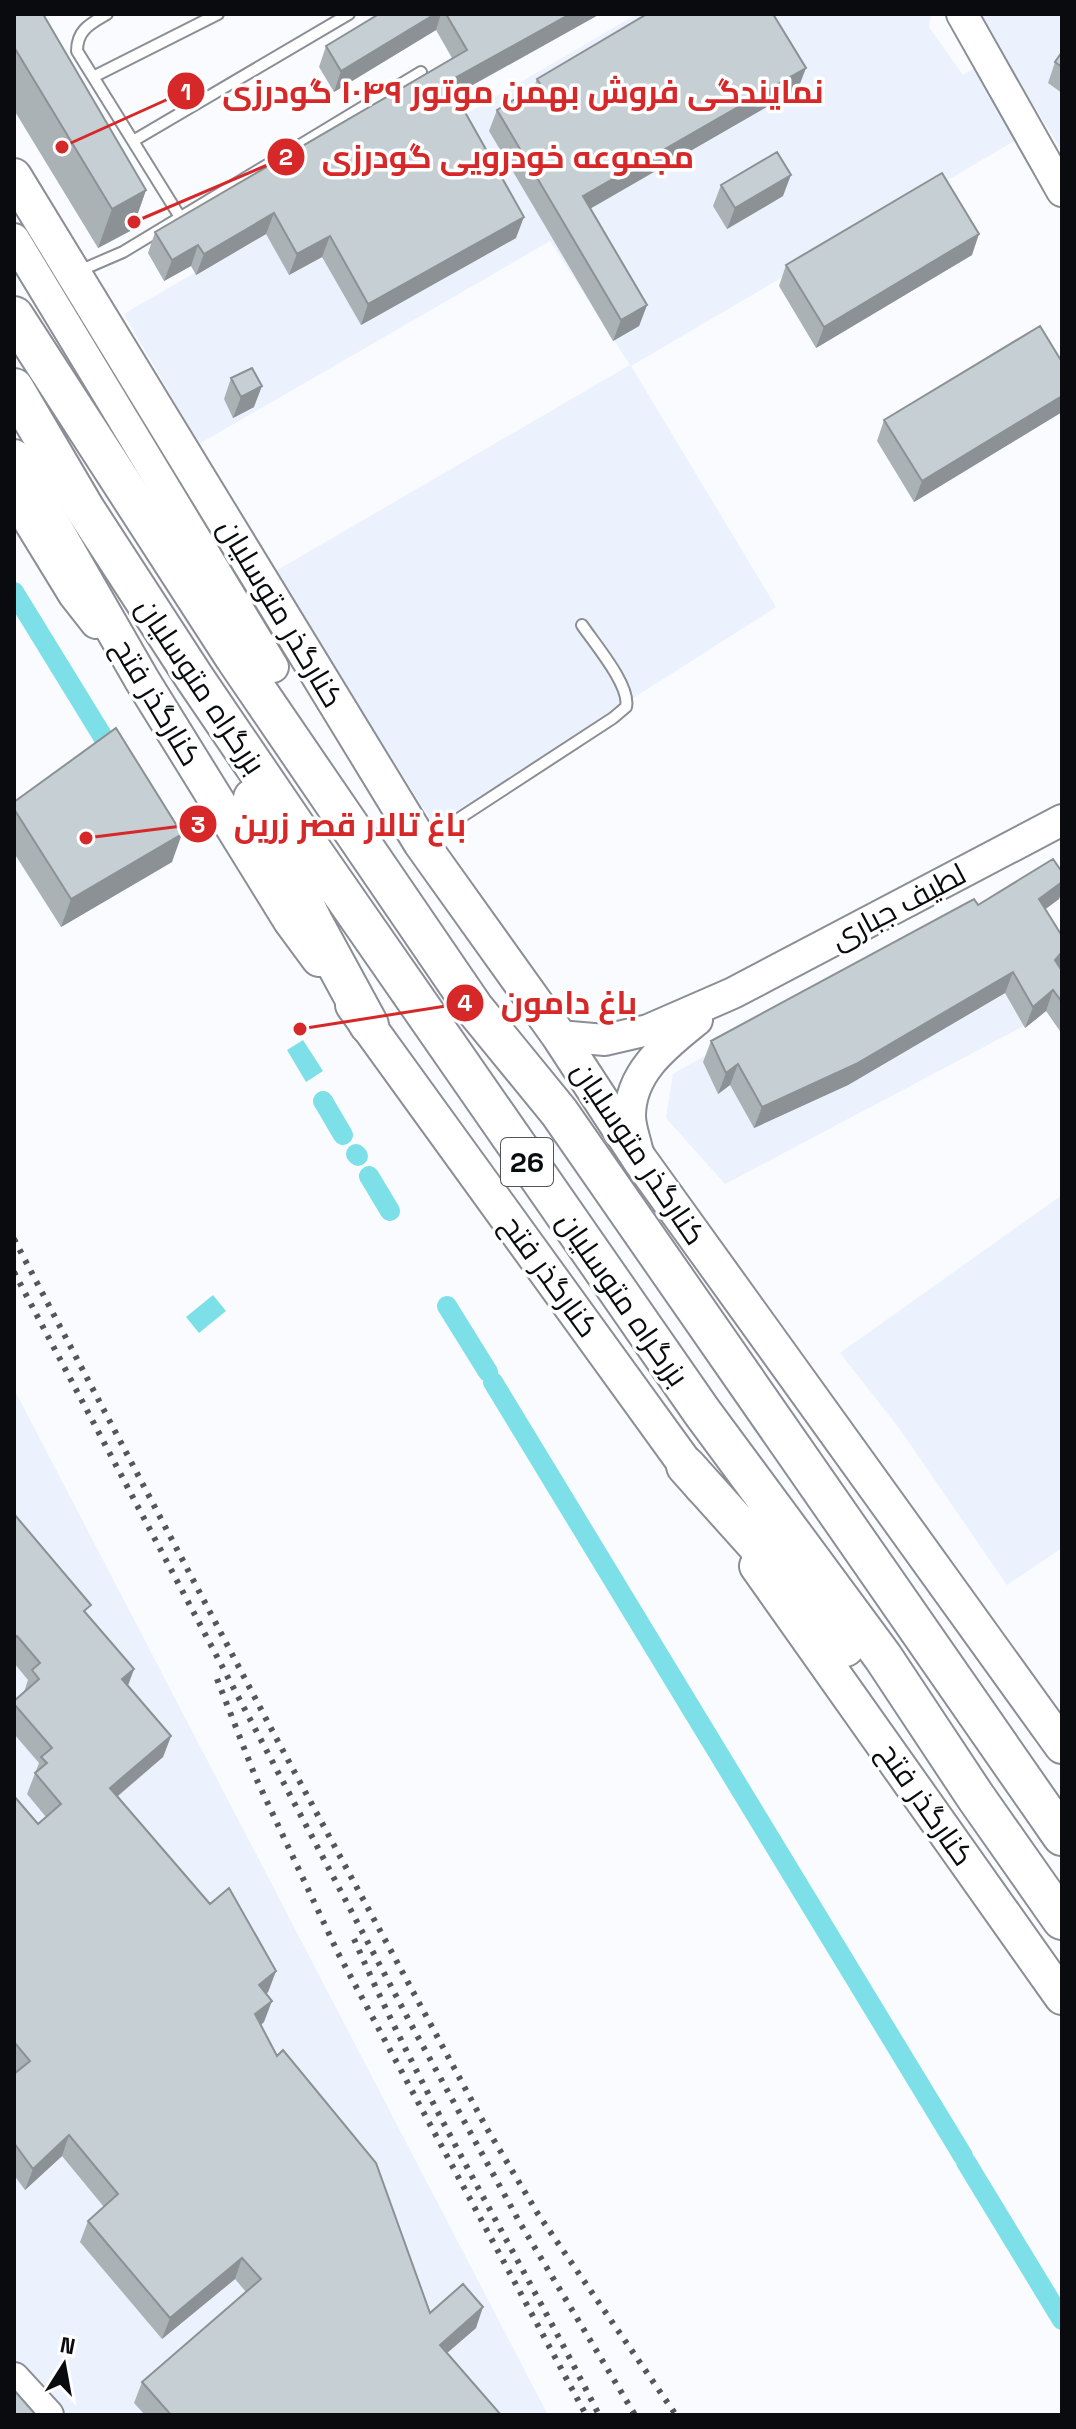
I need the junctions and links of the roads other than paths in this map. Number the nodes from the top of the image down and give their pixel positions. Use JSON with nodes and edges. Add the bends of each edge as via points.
{"nodes":[{"id":1,"x":107,"y":14,"type":"edge"},
{"id":2,"x":218,"y":14,"type":"edge"},
{"id":3,"x":349,"y":14,"type":"edge"},
{"id":4,"x":962,"y":14,"type":"edge"},
{"id":5,"x":421,"y":72,"type":"dead end"},
{"id":6,"x":93,"y":77,"type":"junction"},
{"id":7,"x":133,"y":141,"type":"junction"},
{"id":8,"x":14,"y":176,"type":"edge"},
{"id":9,"x":1059,"y":178,"type":"edge"},
{"id":10,"x":180,"y":217,"type":"junction"},
{"id":11,"x":14,"y":239,"type":"edge"},
{"id":12,"x":74,"y":274,"type":"junction"},
{"id":13,"x":14,"y":316,"type":"edge"},
{"id":14,"x":14,"y":388,"type":"edge"},
{"id":15,"x":14,"y":457,"type":"edge"},
{"id":16,"x":14,"y":497,"type":"edge"},
{"id":17,"x":582,"y":625,"type":"dead end"},
{"id":18,"x":273,"y":667,"type":"joint"},
{"id":19,"x":194,"y":677,"type":"junction"},
{"id":20,"x":142,"y":680,"type":"junction"},
{"id":21,"x":1062,"y":820,"type":"edge"},
{"id":22,"x":421,"y":843,"type":"junction"},
{"id":23,"x":733,"y":993,"type":"junction"},
{"id":24,"x":369,"y":1025,"type":"junction"},
{"id":25,"x":559,"y":1036,"type":"junction"},
{"id":26,"x":559,"y":1112,"type":"junction"},
{"id":27,"x":640,"y":1160,"type":"junction"},
{"id":28,"x":686,"y":1466,"type":"junction"},
{"id":29,"x":1062,"y":1746,"type":"edge"},
{"id":30,"x":975,"y":1796,"type":"junction"},
{"id":31,"x":1062,"y":1836,"type":"edge"},
{"id":32,"x":1062,"y":1920,"type":"edge"},
{"id":33,"x":1062,"y":1997,"type":"edge"},
{"id":34,"x":14,"y":2378,"type":"edge"},
{"id":35,"x":48,"y":2415,"type":"edge"}],
"edges":[{"from":1,"to":6,"type":"lane","via":[[85,27],[77,40],[77,51]]},
{"from":2,"to":6,"type":"lane"},
{"from":3,"to":7,"type":"lane"},
{"from":4,"to":9,"type":"main road"},
{"from":5,"to":10,"type":"lane"},
{"from":6,"to":7,"type":"lane"},
{"from":7,"to":10,"type":"lane"},
{"from":8,"to":12,"type":"main road","name":"کنارگذر متوسلیان"},
{"from":10,"to":12,"type":"lane"},
{"from":11,"to":18,"type":"main road"},
{"from":12,"to":22,"type":"main road","name":"کنارگذر متوسلیان"},
{"from":13,"to":26,"type":"highway","name":"بزرگراه متوسلیان","number":"26","via":[[252,684],[474,1008]]},
{"from":14,"to":19,"type":"highway","name":"بزرگراه متوسلیان","number":"26"},
{"from":15,"to":20,"type":"main road","name":"کنارگذر فتح"},
{"from":16,"to":20,"type":"main road","via":[[74,595]]},
{"from":17,"to":22,"type":"lane","via":[[621,682],[626,707]]},
{"from":18,"to":26,"type":"highway","via":[[529,1052]]},
{"from":19,"to":24,"type":"highway"},
{"from":19,"to":30,"type":"highway","name":"بزرگراه متوسلیان","number":"26","via":[[685,1387],[883,1657]]},
{"from":20,"to":24,"type":"main road","name":"کنارگذر فتح","via":[[291,921]]},
{"from":21,"to":23,"type":"main road","name":"لطیف جباری"},
{"from":22,"to":25,"type":"main road","name":"کنارگذر متوسلیان"},
{"from":23,"to":25,"type":"main road","via":[[620,1037]]},
{"from":23,"to":27,"type":"main road","via":[[646,1067],[630,1117]]},
{"from":24,"to":28,"type":"main road","name":"کنارگذر فتح"},
{"from":25,"to":27,"type":"main road","name":"کنارگذر متوسلیان"},
{"from":26,"to":31,"type":"highway","name":"بزرگراه متوسلیان","number":"26"},
{"from":27,"to":29,"type":"main road","name":"کنارگذر متوسلیان"},
{"from":28,"to":30,"type":"highway","via":[[827,1623],[914,1740]]},
{"from":28,"to":33,"type":"main road","name":"کنارگذر فتح"},
{"from":30,"to":32,"type":"highway","name":"بزرگراه متوسلیان","number":"26"},
{"from":34,"to":35,"type":"main road"}]}
